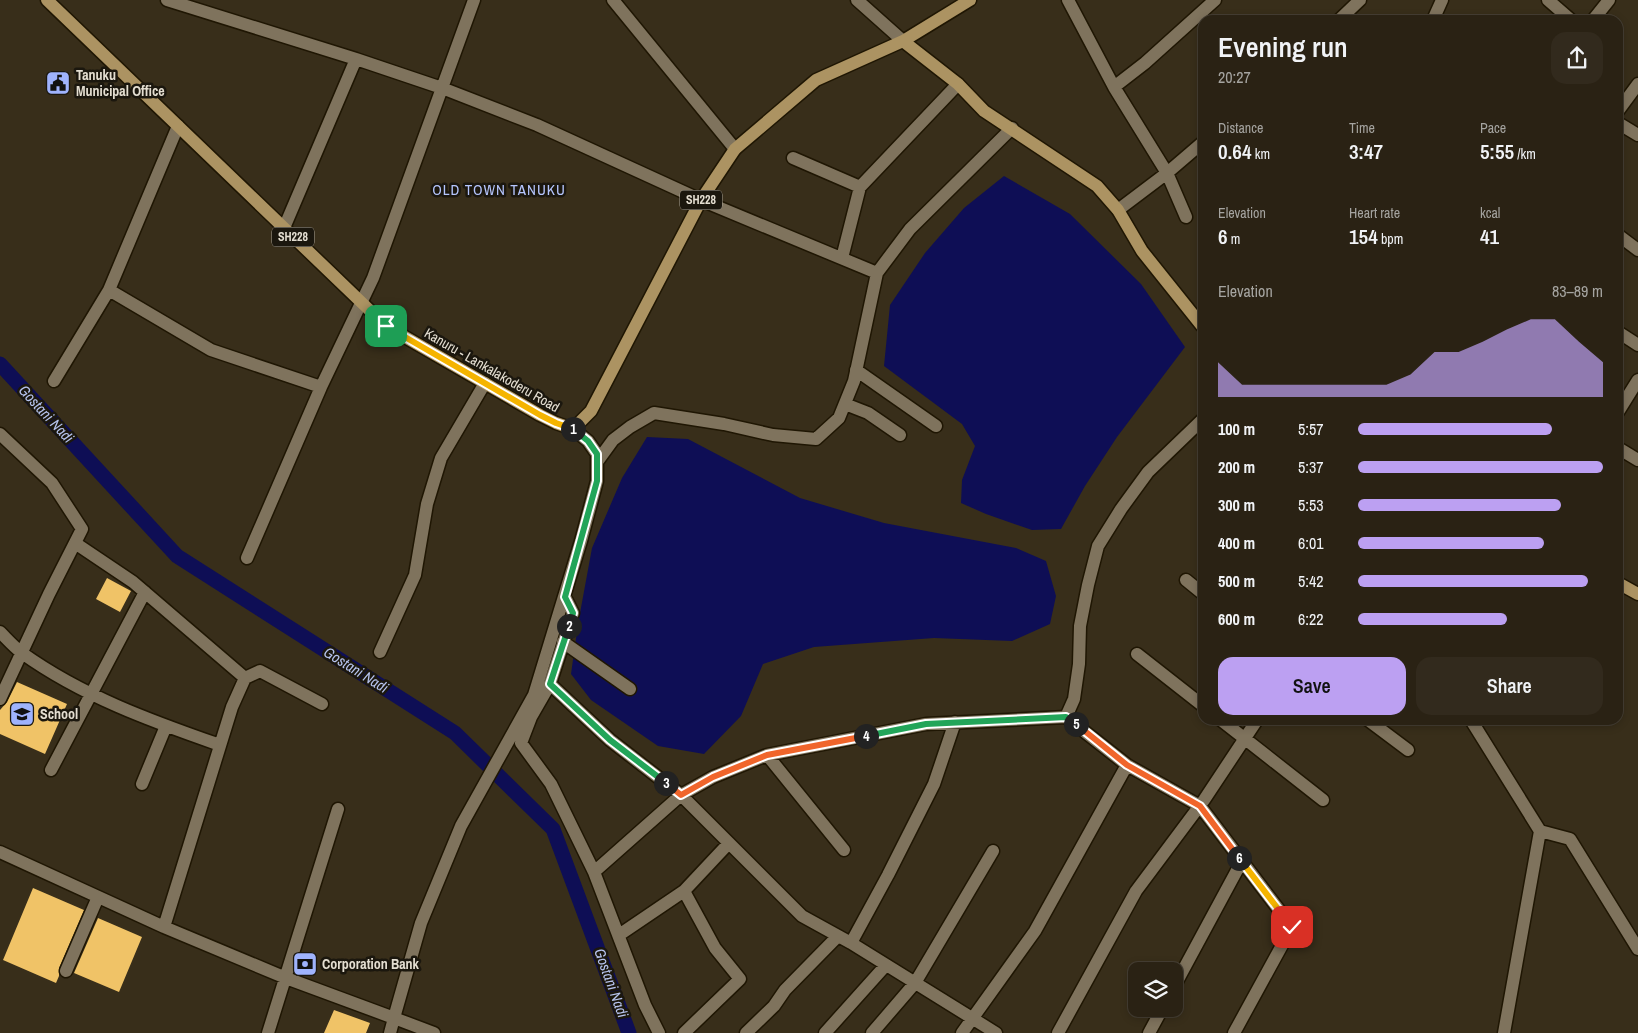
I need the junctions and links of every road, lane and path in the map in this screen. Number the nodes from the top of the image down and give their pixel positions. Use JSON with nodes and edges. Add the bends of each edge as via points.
{"nodes":[{"id":1,"x":47,"y":0,"type":"edge"},
{"id":2,"x":167,"y":0,"type":"edge"},
{"id":3,"x":474,"y":0,"type":"edge"},
{"id":4,"x":613,"y":0,"type":"edge"},
{"id":5,"x":857,"y":0,"type":"edge"},
{"id":6,"x":970,"y":0,"type":"edge"},
{"id":7,"x":1215,"y":0,"type":"edge"},
{"id":8,"x":1360,"y":0,"type":"edge"},
{"id":9,"x":1442,"y":0,"type":"edge"},
{"id":10,"x":1548,"y":0,"type":"edge"},
{"id":11,"x":1610,"y":0,"type":"edge"},
{"id":12,"x":1074,"y":3,"type":"edge"},
{"id":13,"x":1198,"y":15,"type":"edge"},
{"id":14,"x":1198,"y":15,"type":"edge"},
{"id":15,"x":1344,"y":15,"type":"edge"},
{"id":16,"x":1435,"y":15,"type":"edge"},
{"id":17,"x":1564,"y":15,"type":"edge"},
{"id":18,"x":1596,"y":15,"type":"edge"},
{"id":19,"x":903,"y":41,"type":"junction"},
{"id":20,"x":356,"y":59,"type":"junction"},
{"id":21,"x":958,"y":84,"type":"junction"},
{"id":22,"x":1638,"y":84,"type":"edge"},
{"id":23,"x":1114,"y":87,"type":"junction"},
{"id":24,"x":442,"y":88,"type":"junction"},
{"id":25,"x":1623,"y":104,"type":"edge"},
{"id":26,"x":1623,"y":125,"type":"edge"},
{"id":27,"x":178,"y":126,"type":"junction"},
{"id":28,"x":1012,"y":128,"type":"junction"},
{"id":29,"x":1638,"y":135,"type":"edge"},
{"id":30,"x":1198,"y":146,"type":"edge"},
{"id":31,"x":735,"y":149,"type":"junction"},
{"id":32,"x":793,"y":158,"type":"dead end"},
{"id":33,"x":1167,"y":173,"type":"junction"},
{"id":34,"x":860,"y":187,"type":"junction"},
{"id":35,"x":701,"y":200,"type":"junction"},
{"id":36,"x":1118,"y":210,"type":"junction"},
{"id":37,"x":1186,"y":217,"type":"dead end"},
{"id":38,"x":284,"y":228,"type":"junction"},
{"id":39,"x":1623,"y":239,"type":"edge"},
{"id":40,"x":1638,"y":250,"type":"edge"},
{"id":41,"x":842,"y":258,"type":"junction"},
{"id":42,"x":877,"y":272,"type":"junction"},
{"id":43,"x":109,"y":290,"type":"junction"},
{"id":44,"x":361,"y":302,"type":"junction"},
{"id":45,"x":1198,"y":321,"type":"edge"},
{"id":46,"x":1623,"y":335,"type":"edge"},
{"id":47,"x":1638,"y":345,"type":"edge"},
{"id":48,"x":856,"y":370,"type":"junction"},
{"id":49,"x":1638,"y":380,"type":"edge"},
{"id":50,"x":54,"y":381,"type":"dead end"},
{"id":51,"x":485,"y":383,"type":"junction"},
{"id":52,"x":321,"y":388,"type":"junction"},
{"id":53,"x":845,"y":404,"type":"junction"},
{"id":54,"x":1623,"y":404,"type":"edge"},
{"id":55,"x":1198,"y":424,"type":"edge"},
{"id":56,"x":936,"y":426,"type":"dead end"},
{"id":57,"x":573,"y":429,"type":"junction"},
{"id":58,"x":0,"y":434,"type":"edge"},
{"id":59,"x":900,"y":435,"type":"dead end"},
{"id":60,"x":1623,"y":451,"type":"edge"},
{"id":61,"x":1638,"y":460,"type":"edge"},
{"id":62,"x":597,"y":462,"type":"junction"},
{"id":63,"x":75,"y":543,"type":"junction"},
{"id":64,"x":247,"y":558,"type":"dead end"},
{"id":65,"x":1186,"y":580,"type":"dead end"},
{"id":66,"x":1623,"y":586,"type":"edge"},
{"id":67,"x":1198,"y":590,"type":"edge"},
{"id":68,"x":145,"y":592,"type":"junction"},
{"id":69,"x":1638,"y":594,"type":"edge"},
{"id":70,"x":565,"y":597,"type":"junction"},
{"id":71,"x":0,"y":632,"type":"edge"},
{"id":72,"x":563,"y":642,"type":"junction"},
{"id":73,"x":380,"y":652,"type":"dead end"},
{"id":74,"x":22,"y":653,"type":"junction"},
{"id":75,"x":1137,"y":654,"type":"dead end"},
{"id":76,"x":245,"y":678,"type":"junction"},
{"id":77,"x":550,"y":684,"type":"junction"},
{"id":78,"x":630,"y":689,"type":"dead end"},
{"id":79,"x":91,"y":695,"type":"junction"},
{"id":80,"x":0,"y":699,"type":"edge"},
{"id":81,"x":1198,"y":702,"type":"edge"},
{"id":82,"x":322,"y":704,"type":"dead end"},
{"id":83,"x":1066,"y":717,"type":"junction"},
{"id":84,"x":955,"y":722,"type":"junction"},
{"id":85,"x":1228,"y":725,"type":"edge"},
{"id":86,"x":1254,"y":725,"type":"edge"},
{"id":87,"x":1375,"y":725,"type":"edge"},
{"id":88,"x":1474,"y":725,"type":"edge"},
{"id":89,"x":166,"y":726,"type":"junction"},
{"id":90,"x":1245,"y":738,"type":"junction"},
{"id":91,"x":220,"y":745,"type":"junction"},
{"id":92,"x":1408,"y":750,"type":"dead end"},
{"id":93,"x":767,"y":755,"type":"junction"},
{"id":94,"x":1127,"y":765,"type":"junction"},
{"id":95,"x":52,"y":770,"type":"dead end"},
{"id":96,"x":142,"y":784,"type":"dead end"},
{"id":97,"x":681,"y":795,"type":"junction"},
{"id":98,"x":1323,"y":800,"type":"dead end"},
{"id":99,"x":1200,"y":806,"type":"junction"},
{"id":100,"x":338,"y":809,"type":"dead end"},
{"id":101,"x":1540,"y":831,"type":"junction"},
{"id":102,"x":729,"y":843,"type":"junction"},
{"id":103,"x":844,"y":850,"type":"dead end"},
{"id":104,"x":993,"y":851,"type":"dead end"},
{"id":105,"x":0,"y":852,"type":"edge"},
{"id":106,"x":1242,"y":861,"type":"junction"},
{"id":107,"x":594,"y":872,"type":"junction"},
{"id":108,"x":684,"y":891,"type":"junction"},
{"id":109,"x":98,"y":897,"type":"junction"},
{"id":110,"x":164,"y":927,"type":"junction"},
{"id":111,"x":619,"y":935,"type":"junction"},
{"id":112,"x":838,"y":936,"type":"junction"},
{"id":113,"x":851,"y":943,"type":"junction"},
{"id":114,"x":1638,"y":949,"type":"edge"},
{"id":115,"x":886,"y":965,"type":"junction"},
{"id":116,"x":1183,"y":970,"type":"edge"},
{"id":117,"x":66,"y":971,"type":"dead end"},
{"id":118,"x":286,"y":978,"type":"junction"},
{"id":119,"x":915,"y":983,"type":"junction"},
{"id":120,"x":1158,"y":1017,"type":"edge"},
{"id":121,"x":394,"y":1018,"type":"junction"},
{"id":122,"x":973,"y":1018,"type":"junction"},
{"id":123,"x":268,"y":1033,"type":"edge"},
{"id":124,"x":390,"y":1033,"type":"edge"},
{"id":125,"x":434,"y":1033,"type":"edge"},
{"id":126,"x":660,"y":1033,"type":"edge"},
{"id":127,"x":684,"y":1033,"type":"edge"},
{"id":128,"x":746,"y":1033,"type":"edge"},
{"id":129,"x":825,"y":1033,"type":"edge"},
{"id":130,"x":872,"y":1033,"type":"edge"},
{"id":131,"x":962,"y":1033,"type":"edge"},
{"id":132,"x":996,"y":1033,"type":"edge"},
{"id":133,"x":1058,"y":1033,"type":"edge"},
{"id":134,"x":1149,"y":1033,"type":"edge"},
{"id":135,"x":1234,"y":1033,"type":"edge"},
{"id":136,"x":1504,"y":1033,"type":"edge"}],
"edges":[{"from":1,"to":27,"type":"main road","name":"Kanuru - Lankalakoderu Road","number":"SH228"},
{"from":2,"to":20,"type":"street"},
{"from":3,"to":24,"type":"street"},
{"from":4,"to":31,"type":"street"},
{"from":5,"to":19,"type":"street"},
{"from":6,"to":19,"type":"main road","number":"SH228"},
{"from":7,"to":13,"type":"street"},
{"from":8,"to":15,"type":"street"},
{"from":9,"to":16,"type":"street"},
{"from":10,"to":17,"type":"street"},
{"from":11,"to":18,"type":"street"},
{"from":12,"to":23,"type":"street"},
{"from":14,"to":23,"type":"street"},
{"from":19,"to":21,"type":"main road"},
{"from":19,"to":31,"type":"main road","number":"SH228","via":[[816,80]]},
{"from":20,"to":24,"type":"street"},
{"from":20,"to":38,"type":"street"},
{"from":21,"to":28,"type":"main road","via":[[984,111]]},
{"from":21,"to":34,"type":"street"},
{"from":22,"to":25,"type":"street"},
{"from":23,"to":33,"type":"street"},
{"from":24,"to":35,"type":"street","via":[[537,125]]},
{"from":24,"to":44,"type":"street","via":[[373,278]]},
{"from":26,"to":29,"type":"street"},
{"from":27,"to":38,"type":"main road","name":"Kanuru - Lankalakoderu Road","number":"SH228"},
{"from":27,"to":43,"type":"street"},
{"from":28,"to":36,"type":"main road","via":[[1097,186]]},
{"from":28,"to":42,"type":"street","via":[[910,229]]},
{"from":30,"to":33,"type":"street"},
{"from":31,"to":35,"type":"main road","number":"SH228"},
{"from":32,"to":34,"type":"street"},
{"from":33,"to":36,"type":"street"},
{"from":33,"to":37,"type":"street"},
{"from":34,"to":41,"type":"street"},
{"from":35,"to":41,"type":"street"},
{"from":35,"to":57,"type":"main road","number":"SH228","via":[[591,411]]},
{"from":36,"to":45,"type":"main road","via":[[1142,251]]},
{"from":38,"to":44,"type":"main road","name":"Kanuru - Lankalakoderu Road","number":"SH228"},
{"from":39,"to":40,"type":"street"},
{"from":41,"to":42,"type":"street"},
{"from":42,"to":48,"type":"street"},
{"from":43,"to":50,"type":"street"},
{"from":43,"to":52,"type":"street","via":[[211,350]]},
{"from":44,"to":51,"type":"main road","name":"Kanuru - Lankalakoderu Road","number":"SH228","via":[[386,326]]},
{"from":44,"to":52,"type":"street"},
{"from":46,"to":47,"type":"street"},
{"from":48,"to":53,"type":"street"},
{"from":48,"to":56,"type":"street"},
{"from":49,"to":54,"type":"street"},
{"from":51,"to":57,"type":"main road","name":"Kanuru - Lankalakoderu Road","number":"SH228","via":[[556,423]]},
{"from":51,"to":73,"type":"street","via":[[441,458],[427,504],[415,575]]},
{"from":52,"to":64,"type":"street"},
{"from":53,"to":59,"type":"street","via":[[868,413]]},
{"from":53,"to":62,"type":"street","via":[[839,418],[816,439],[773,435],[654,413],[613,440]]},
{"from":55,"to":83,"type":"street","via":[[1148,472],[1098,546],[1080,626],[1074,699]]},
{"from":57,"to":62,"type":"street","via":[[588,441],[597,454]]},
{"from":58,"to":63,"type":"street","via":[[52,483],[82,528]]},
{"from":60,"to":61,"type":"street"},
{"from":62,"to":70,"type":"street","via":[[597,481]]},
{"from":63,"to":68,"type":"street"},
{"from":63,"to":74,"type":"street"},
{"from":65,"to":67,"type":"street"},
{"from":66,"to":69,"type":"main road"},
{"from":68,"to":76,"type":"street"},
{"from":68,"to":79,"type":"street"},
{"from":70,"to":72,"type":"street","via":[[573,613]]},
{"from":70,"to":121,"type":"street","via":[[534,695],[461,826],[421,923]]},
{"from":71,"to":74,"type":"street"},
{"from":72,"to":77,"type":"street"},
{"from":72,"to":78,"type":"street"},
{"from":74,"to":79,"type":"street"},
{"from":74,"to":80,"type":"street"},
{"from":75,"to":81,"type":"street"},
{"from":76,"to":82,"type":"street","via":[[260,671]]},
{"from":76,"to":91,"type":"street"},
{"from":77,"to":97,"type":"street","via":[[610,740]]},
{"from":77,"to":107,"type":"street","via":[[531,717],[522,743],[550,784]]},
{"from":79,"to":89,"type":"street"},
{"from":79,"to":95,"type":"street"},
{"from":83,"to":84,"type":"street"},
{"from":83,"to":94,"type":"street"},
{"from":84,"to":93,"type":"street","via":[[926,724]]},
{"from":84,"to":113,"type":"street","via":[[934,784]]},
{"from":85,"to":90,"type":"street"},
{"from":86,"to":90,"type":"street"},
{"from":87,"to":92,"type":"street"},
{"from":88,"to":101,"type":"street"},
{"from":89,"to":91,"type":"street"},
{"from":89,"to":96,"type":"street"},
{"from":90,"to":98,"type":"street"},
{"from":90,"to":99,"type":"street"},
{"from":91,"to":110,"type":"street"},
{"from":93,"to":97,"type":"street","via":[[713,777]]},
{"from":93,"to":103,"type":"street"},
{"from":94,"to":99,"type":"street"},
{"from":94,"to":122,"type":"street","via":[[1035,931]]},
{"from":97,"to":102,"type":"street"},
{"from":97,"to":107,"type":"street"},
{"from":99,"to":106,"type":"street"},
{"from":99,"to":133,"type":"street","via":[[1136,891]]},
{"from":100,"to":118,"type":"street"},
{"from":101,"to":114,"type":"street","via":[[1570,839]]},
{"from":101,"to":136,"type":"street"},
{"from":102,"to":108,"type":"street"},
{"from":102,"to":112,"type":"street","via":[[802,916]]},
{"from":104,"to":119,"type":"street"},
{"from":105,"to":109,"type":"street"},
{"from":106,"to":116,"type":"street"},
{"from":106,"to":135,"type":"street","via":[[1292,927]]},
{"from":107,"to":111,"type":"street"},
{"from":108,"to":111,"type":"street"},
{"from":108,"to":127,"type":"street","via":[[715,948],[740,979]]},
{"from":109,"to":110,"type":"street"},
{"from":109,"to":117,"type":"street"},
{"from":110,"to":118,"type":"street"},
{"from":111,"to":126,"type":"street","via":[[645,1005]]},
{"from":112,"to":113,"type":"street"},
{"from":112,"to":128,"type":"street"},
{"from":113,"to":115,"type":"street"},
{"from":115,"to":119,"type":"street"},
{"from":115,"to":129,"type":"street"},
{"from":118,"to":121,"type":"street"},
{"from":118,"to":123,"type":"street"},
{"from":119,"to":122,"type":"street"},
{"from":119,"to":130,"type":"street"},
{"from":120,"to":134,"type":"street"},
{"from":121,"to":124,"type":"street"},
{"from":121,"to":125,"type":"street"},
{"from":122,"to":131,"type":"street"},
{"from":122,"to":132,"type":"street"}]}
